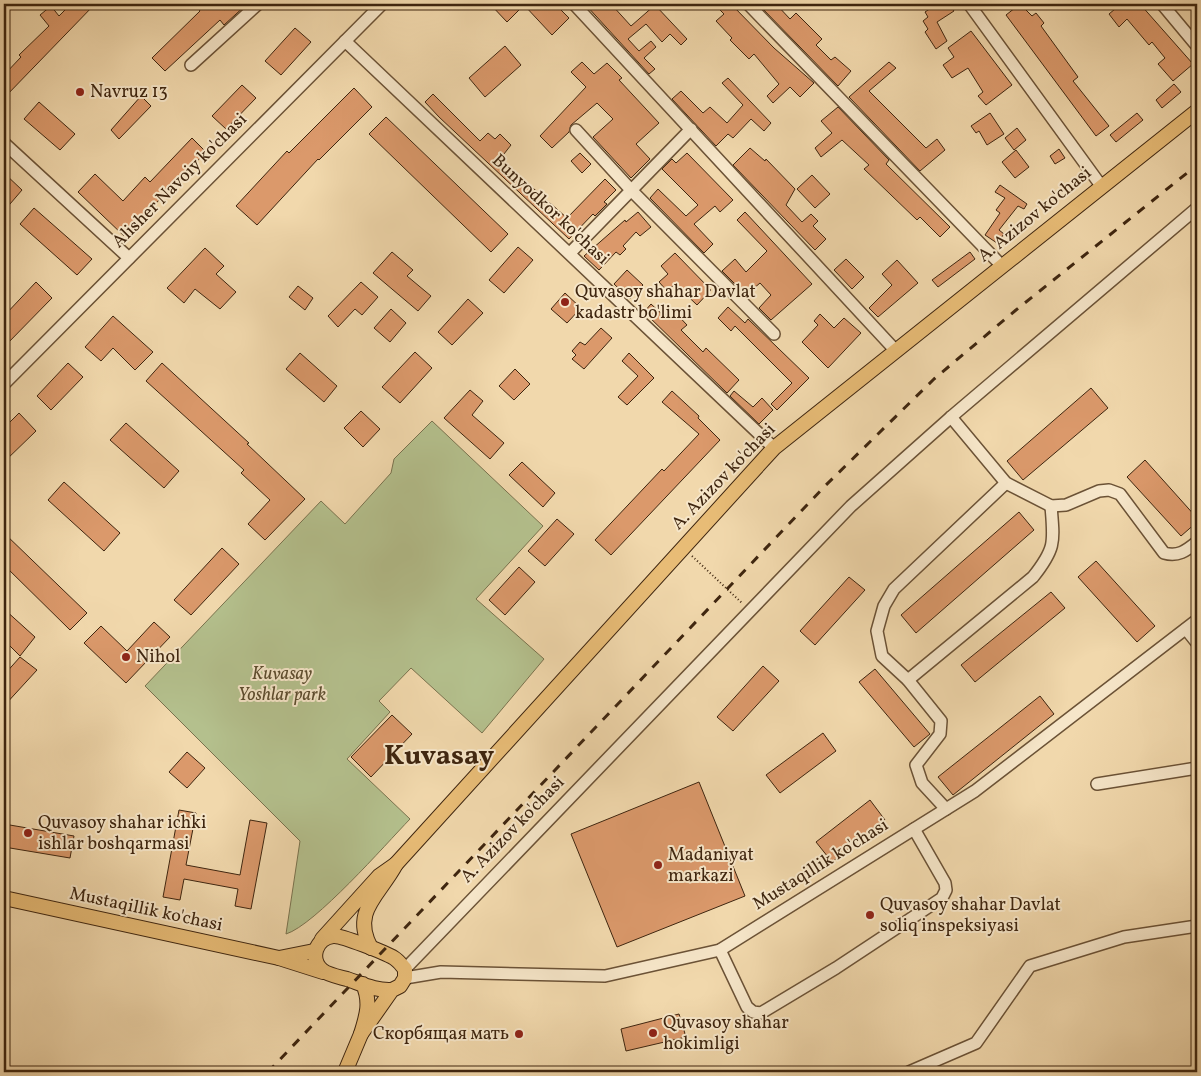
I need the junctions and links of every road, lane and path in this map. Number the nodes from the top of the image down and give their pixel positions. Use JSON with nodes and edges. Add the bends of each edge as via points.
{"nodes":[{"id":1,"x":258,"y":4,"type":"edge"},
{"id":2,"x":382,"y":4,"type":"edge"},
{"id":3,"x":574,"y":4,"type":"edge"},
{"id":4,"x":748,"y":4,"type":"edge"},
{"id":5,"x":969,"y":4,"type":"edge"},
{"id":6,"x":1162,"y":4,"type":"edge"},
{"id":7,"x":345,"y":41,"type":"junction"},
{"id":8,"x":1197,"y":46,"type":"edge"},
{"id":9,"x":191,"y":64,"type":"dead end"},
{"id":10,"x":1197,"y":111,"type":"edge"},
{"id":11,"x":691,"y":129,"type":"junction"},
{"id":12,"x":576,"y":130,"type":"dead end"},
{"id":13,"x":4,"y":143,"type":"edge"},
{"id":14,"x":1102,"y":187,"type":"junction"},
{"id":15,"x":631,"y":190,"type":"junction"},
{"id":16,"x":1197,"y":208,"type":"edge"},
{"id":17,"x":570,"y":252,"type":"junction"},
{"id":18,"x":129,"y":258,"type":"junction"},
{"id":19,"x":1002,"y":266,"type":"junction"},
{"id":20,"x":774,"y":334,"type":"dead end"},
{"id":21,"x":896,"y":351,"type":"junction"},
{"id":22,"x":4,"y":384,"type":"edge"},
{"id":23,"x":951,"y":417,"type":"junction"},
{"id":24,"x":774,"y":448,"type":"junction"},
{"id":25,"x":1006,"y":483,"type":"junction"},
{"id":26,"x":1051,"y":506,"type":"junction"},
{"id":27,"x":1197,"y":542,"type":"edge"},
{"id":28,"x":682,"y":548,"type":"junction"},
{"id":29,"x":750,"y":611,"type":"junction"},
{"id":30,"x":1197,"y":620,"type":"edge"},
{"id":31,"x":1186,"y":629,"type":"junction"},
{"id":32,"x":1197,"y":643,"type":"edge"},
{"id":33,"x":908,"y":680,"type":"junction"},
{"id":34,"x":1197,"y":768,"type":"edge"},
{"id":35,"x":1097,"y":784,"type":"dead end"},
{"id":36,"x":946,"y":809,"type":"junction"},
{"id":37,"x":914,"y":829,"type":"junction"},
{"id":38,"x":396,"y":864,"type":"junction"},
{"id":39,"x":4,"y":898,"type":"edge"},
{"id":40,"x":1197,"y":926,"type":"edge"},
{"id":41,"x":317,"y":946,"type":"junction"},
{"id":42,"x":371,"y":948,"type":"junction"},
{"id":43,"x":720,"y":950,"type":"junction"},
{"id":44,"x":279,"y":958,"type":"junction"},
{"id":45,"x":323,"y":972,"type":"junction"},
{"id":46,"x":405,"y":974,"type":"junction"},
{"id":47,"x":363,"y":984,"type":"junction"},
{"id":48,"x":392,"y":990,"type":"junction"},
{"id":49,"x":361,"y":1034,"type":"junction"},
{"id":50,"x":345,"y":1072,"type":"edge"},
{"id":51,"x":909,"y":1072,"type":"edge"}],
"edges":[{"from":1,"to":9,"type":"street"},
{"from":2,"to":7,"type":"street","name":"Alisher Navoiy ko'chasi"},
{"from":3,"to":11,"type":"street"},
{"from":4,"to":19,"type":"street"},
{"from":5,"to":14,"type":"street"},
{"from":6,"to":8,"type":"street"},
{"from":7,"to":17,"type":"street","name":"Bunyodkor ko'chasi"},
{"from":7,"to":18,"type":"street","name":"Alisher Navoiy ko'chasi"},
{"from":10,"to":14,"type":"main road","name":"A. Azizov ko'chasi"},
{"from":11,"to":15,"type":"street"},
{"from":11,"to":21,"type":"street"},
{"from":12,"to":15,"type":"street"},
{"from":13,"to":18,"type":"street"},
{"from":14,"to":19,"type":"main road","name":"A. Azizov ko'chasi"},
{"from":15,"to":17,"type":"street"},
{"from":15,"to":20,"type":"street"},
{"from":16,"to":23,"type":"street","name":"A. Azizov ko'chasi"},
{"from":17,"to":24,"type":"street","name":"Bunyodkor ko'chasi"},
{"from":18,"to":22,"type":"street","name":"Alisher Navoiy ko'chasi"},
{"from":19,"to":21,"type":"main road","name":"A. Azizov ko'chasi"},
{"from":21,"to":24,"type":"main road","name":"A. Azizov ko'chasi"},
{"from":23,"to":25,"type":"street"},
{"from":23,"to":29,"type":"street","name":"A. Azizov ko'chasi","via":[[851,506]]},
{"from":24,"to":28,"type":"main road","name":"A. Azizov ko'chasi"},
{"from":25,"to":26,"type":"street"},
{"from":25,"to":33,"type":"street","via":[[894,589],[884,606],[877,631],[882,656]]},
{"from":26,"to":27,"type":"street","via":[[1066,505],[1109,490],[1120,494],[1164,553],[1173,556],[1185,552]]},
{"from":26,"to":33,"type":"street","via":[[1054,542],[1047,559],[1033,577]]},
{"from":28,"to":29,"type":"path"},
{"from":28,"to":38,"type":"main road","name":"A. Azizov ko'chasi"},
{"from":29,"to":46,"type":"street","name":"A. Azizov ko'chasi"},
{"from":30,"to":31,"type":"street","name":"Mustaqillik ko'chasi"},
{"from":31,"to":32,"type":"street"},
{"from":31,"to":36,"type":"street","name":"Mustaqillik ko'chasi"},
{"from":33,"to":36,"type":"street","via":[[941,722],[940,734],[916,765],[922,783]]},
{"from":34,"to":35,"type":"street"},
{"from":36,"to":37,"type":"street","name":"Mustaqillik ko'chasi"},
{"from":37,"to":43,"type":"street","name":"Mustaqillik ko'chasi"},
{"from":37,"to":43,"type":"street","via":[[945,883],[942,898],[836,968],[761,1013],[753,1012],[747,1007]]},
{"from":38,"to":41,"type":"main road","via":[[379,876]]},
{"from":38,"to":42,"type":"main road","via":[[366,908],[362,923],[364,936]]},
{"from":39,"to":44,"type":"main road","name":"Mustaqillik ko'chasi"},
{"from":40,"to":51,"type":"street","via":[[1124,937],[1030,966],[976,1043]]},
{"from":41,"to":42,"type":"main road","via":[[334,936]]},
{"from":41,"to":44,"type":"main road"},
{"from":41,"to":45,"type":"main road","via":[[316,964]]},
{"from":42,"to":46,"type":"main road","via":[[397,960]]},
{"from":43,"to":46,"type":"street","name":"Mustaqillik ko'chasi","via":[[606,976]]},
{"from":44,"to":45,"type":"main road","name":"Mustaqillik ko'chasi"},
{"from":45,"to":47,"type":"main road","name":"Mustaqillik ko'chasi"},
{"from":46,"to":48,"type":"main road","via":[[400,986]]},
{"from":47,"to":48,"type":"main road","name":"Mustaqillik ko'chasi","via":[[379,991]]},
{"from":47,"to":49,"type":"main road","via":[[368,1008]]},
{"from":48,"to":49,"type":"main road"},
{"from":49,"to":50,"type":"main road"}]}
